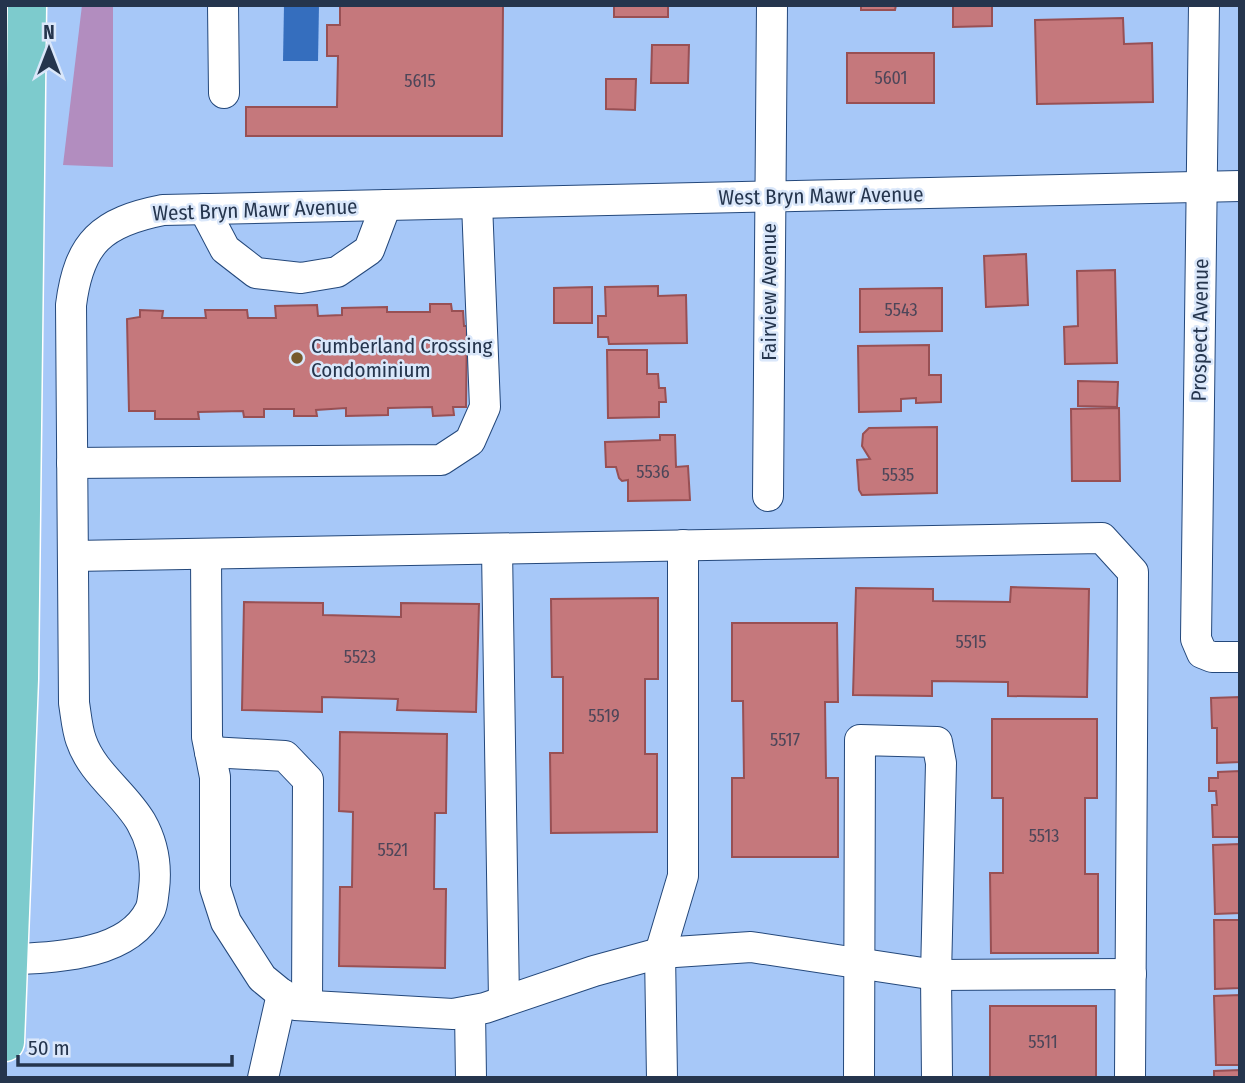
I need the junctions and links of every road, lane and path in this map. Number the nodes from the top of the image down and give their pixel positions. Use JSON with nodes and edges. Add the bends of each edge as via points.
{"nodes":[{"id":1,"x":27,"y":5,"type":"edge"},
{"id":2,"x":223,"y":5,"type":"edge"},
{"id":3,"x":772,"y":5,"type":"edge"},
{"id":4,"x":1204,"y":5,"type":"edge"},
{"id":5,"x":224,"y":93,"type":"dead end"},
{"id":6,"x":1240,"y":186,"type":"edge"},
{"id":7,"x":1202,"y":187,"type":"junction"},
{"id":8,"x":769,"y":197,"type":"junction"},
{"id":9,"x":477,"y":204,"type":"junction"},
{"id":10,"x":386,"y":205,"type":"junction"},
{"id":11,"x":204,"y":209,"type":"junction"},
{"id":12,"x":72,"y":463,"type":"junction"},
{"id":13,"x":768,"y":496,"type":"dead end"},
{"id":14,"x":683,"y":545,"type":"junction"},
{"id":15,"x":497,"y":548,"type":"junction"},
{"id":16,"x":206,"y":554,"type":"junction"},
{"id":17,"x":73,"y":556,"type":"junction"},
{"id":18,"x":1240,"y":657,"type":"edge"},
{"id":19,"x":210,"y":752,"type":"junction"},
{"id":20,"x":660,"y":953,"type":"junction"},
{"id":21,"x":6,"y":960,"type":"edge"},
{"id":22,"x":858,"y":964,"type":"junction"},
{"id":23,"x":1131,"y":974,"type":"junction"},
{"id":24,"x":936,"y":975,"type":"junction"},
{"id":25,"x":295,"y":1000,"type":"junction"},
{"id":26,"x":504,"y":1001,"type":"junction"},
{"id":27,"x":470,"y":1010,"type":"junction"},
{"id":28,"x":5,"y":1042,"type":"edge"},
{"id":29,"x":263,"y":1078,"type":"edge"},
{"id":30,"x":471,"y":1078,"type":"edge"},
{"id":31,"x":662,"y":1078,"type":"edge"},
{"id":32,"x":859,"y":1078,"type":"edge"},
{"id":33,"x":937,"y":1078,"type":"edge"},
{"id":34,"x":1130,"y":1078,"type":"edge"}],
"edges":[{"from":1,"to":21,"type":"main road","via":[[19,679]]},
{"from":2,"to":5,"type":"street"},
{"from":3,"to":8,"type":"street","name":"Fairview Avenue"},
{"from":4,"to":7,"type":"street","name":"Prospect Avenue"},
{"from":6,"to":7,"type":"street","name":"West Bryn Mawr Avenue"},
{"from":7,"to":8,"type":"street","name":"West Bryn Mawr Avenue"},
{"from":7,"to":18,"type":"street","name":"Prospect Avenue","via":[[1196,639],[1202,653]]},
{"from":8,"to":9,"type":"street","name":"West Bryn Mawr Avenue"},
{"from":8,"to":13,"type":"street","name":"Fairview Avenue"},
{"from":9,"to":10,"type":"street","name":"West Bryn Mawr Avenue"},
{"from":9,"to":12,"type":"street","via":[[485,407],[470,441],[441,460]]},
{"from":10,"to":11,"type":"street","name":"West Bryn Mawr Avenue"},
{"from":10,"to":11,"type":"street","via":[[369,250],[337,272],[301,278],[256,273],[225,249]]},
{"from":11,"to":12,"type":"street","name":"West Bryn Mawr Avenue","via":[[163,210],[108,228],[87,251],[75,274],[71,305]]},
{"from":12,"to":17,"type":"street","name":"West Bryn Mawr Avenue"},
{"from":14,"to":15,"type":"street"},
{"from":14,"to":20,"type":"street","via":[[682,876]]},
{"from":14,"to":23,"type":"street","via":[[1102,538],[1133,572]]},
{"from":15,"to":16,"type":"street"},
{"from":15,"to":26,"type":"street"},
{"from":16,"to":17,"type":"street"},
{"from":16,"to":19,"type":"street"},
{"from":17,"to":21,"type":"street","name":"West Bryn Mawr Avenue","via":[[74,703],[81,741],[99,772],[140,821],[153,849],[156,877],[151,908],[135,930],[107,947]]},
{"from":19,"to":25,"type":"street","via":[[215,777],[215,888],[226,922],[262,978]]},
{"from":19,"to":25,"type":"street","via":[[285,756],[308,780]]},
{"from":20,"to":22,"type":"street","via":[[751,947]]},
{"from":20,"to":26,"type":"street"},
{"from":20,"to":31,"type":"street"},
{"from":21,"to":28,"type":"main road"},
{"from":22,"to":24,"type":"street"},
{"from":22,"to":24,"type":"street","via":[[860,740],[937,742],[942,763]]},
{"from":22,"to":32,"type":"street"},
{"from":23,"to":24,"type":"street"},
{"from":23,"to":34,"type":"street"},
{"from":24,"to":33,"type":"street"},
{"from":25,"to":27,"type":"street","via":[[453,1014]]},
{"from":25,"to":29,"type":"street"},
{"from":26,"to":27,"type":"street"},
{"from":27,"to":30,"type":"street"}]}
